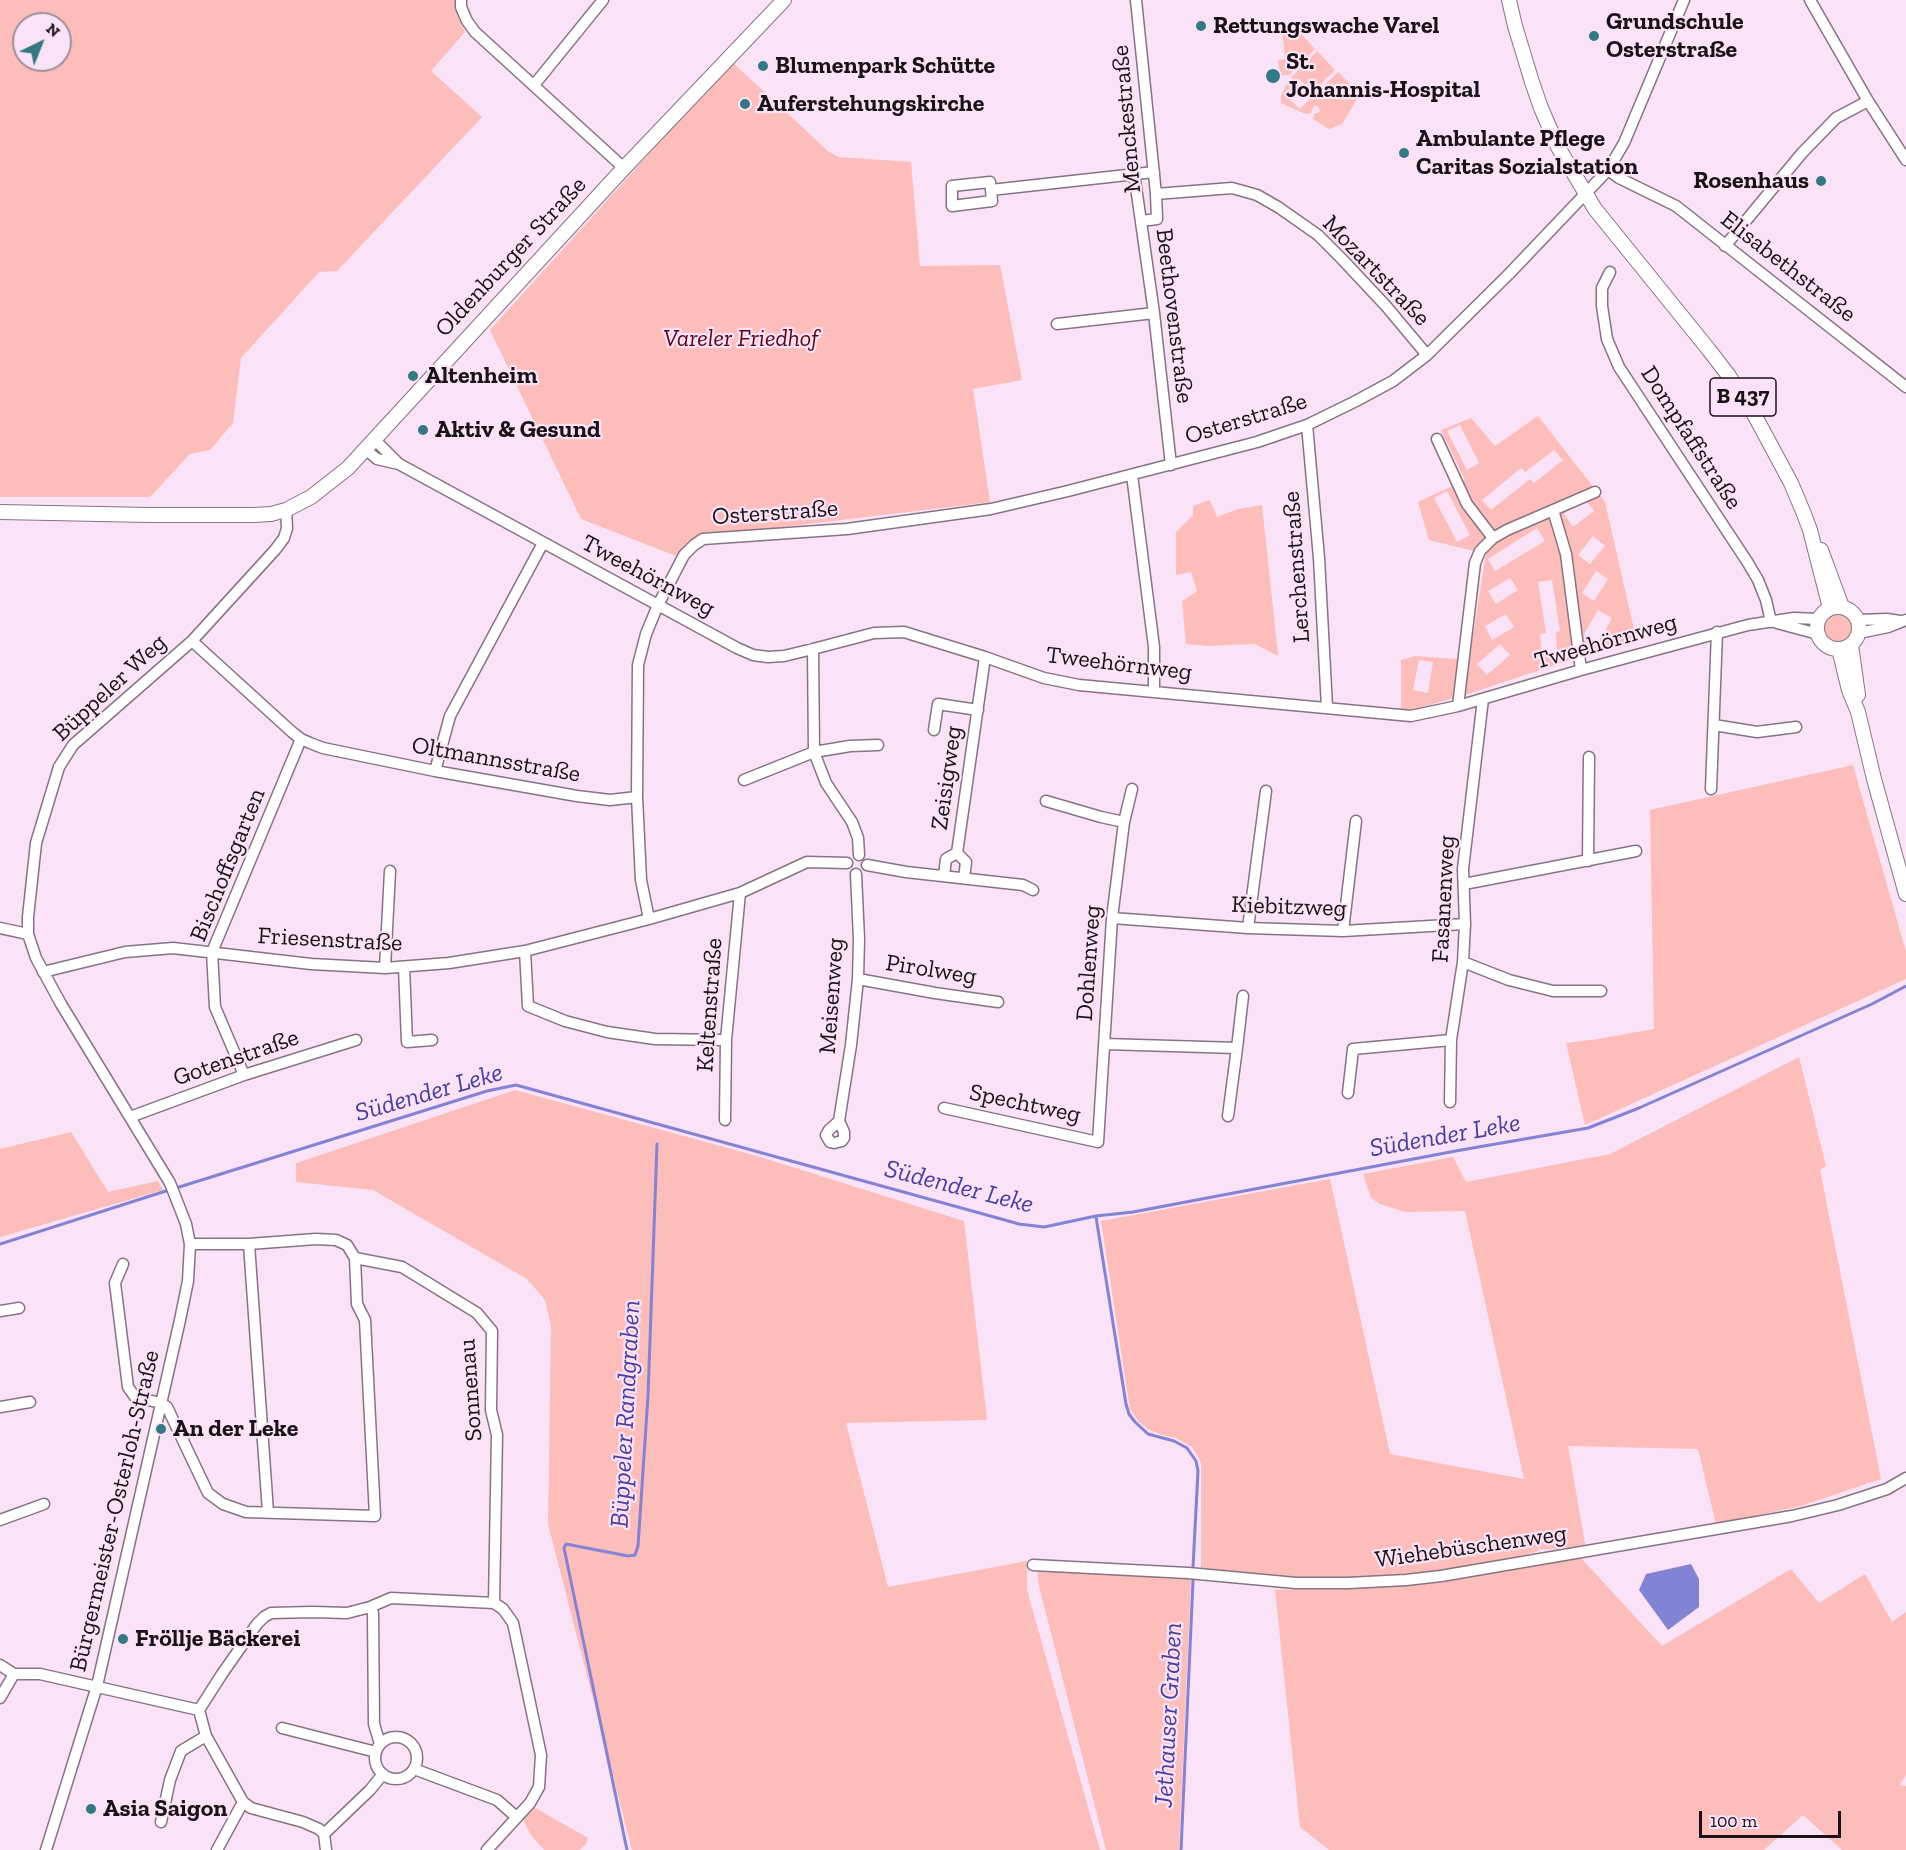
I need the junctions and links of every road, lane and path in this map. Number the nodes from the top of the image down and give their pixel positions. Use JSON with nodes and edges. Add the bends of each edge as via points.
{"nodes":[{"id":1,"x":461,"y":0,"type":"edge"},
{"id":2,"x":603,"y":0,"type":"edge"},
{"id":3,"x":784,"y":0,"type":"edge"},
{"id":4,"x":1136,"y":0,"type":"edge"},
{"id":5,"x":1509,"y":0,"type":"edge"},
{"id":6,"x":1684,"y":0,"type":"edge"},
{"id":7,"x":1810,"y":0,"type":"edge"},
{"id":8,"x":534,"y":85,"type":"junction"},
{"id":9,"x":1868,"y":101,"type":"junction"},
{"id":10,"x":1904,"y":154,"type":"edge"},
{"id":11,"x":624,"y":168,"type":"junction"},
{"id":12,"x":1608,"y":170,"type":"junction"},
{"id":13,"x":1154,"y":172,"type":"junction"},
{"id":14,"x":1134,"y":173,"type":"junction"},
{"id":15,"x":991,"y":190,"type":"dead end"},
{"id":16,"x":1585,"y":193,"type":"junction"},
{"id":17,"x":1156,"y":194,"type":"junction"},
{"id":18,"x":1141,"y":221,"type":"junction"},
{"id":19,"x":1725,"y":246,"type":"junction"},
{"id":20,"x":1610,"y":273,"type":"dead end"},
{"id":21,"x":1154,"y":313,"type":"junction"},
{"id":22,"x":1057,"y":324,"type":"dead end"},
{"id":23,"x":1426,"y":355,"type":"junction"},
{"id":24,"x":1906,"y":387,"type":"edge"},
{"id":25,"x":1307,"y":425,"type":"junction"},
{"id":26,"x":1437,"y":439,"type":"dead end"},
{"id":27,"x":369,"y":444,"type":"junction"},
{"id":28,"x":1171,"y":465,"type":"junction"},
{"id":29,"x":1132,"y":475,"type":"junction"},
{"id":30,"x":1594,"y":492,"type":"dead end"},
{"id":31,"x":286,"y":510,"type":"junction"},
{"id":32,"x":1553,"y":510,"type":"junction"},
{"id":33,"x":0,"y":512,"type":"edge"},
{"id":34,"x":1493,"y":538,"type":"junction"},
{"id":35,"x":543,"y":543,"type":"junction"},
{"id":36,"x":658,"y":605,"type":"junction"},
{"id":37,"x":1836,"y":608,"type":"junction"},
{"id":38,"x":1819,"y":620,"type":"junction"},
{"id":39,"x":1771,"y":621,"type":"junction"},
{"id":40,"x":1903,"y":621,"type":"edge"},
{"id":41,"x":1858,"y":627,"type":"junction"},
{"id":42,"x":1718,"y":632,"type":"junction"},
{"id":43,"x":1818,"y":634,"type":"junction"},
{"id":44,"x":192,"y":640,"type":"junction"},
{"id":45,"x":1845,"y":647,"type":"junction"},
{"id":46,"x":813,"y":650,"type":"junction"},
{"id":47,"x":985,"y":657,"type":"junction"},
{"id":48,"x":1581,"y":669,"type":"junction"},
{"id":49,"x":1154,"y":692,"type":"junction"},
{"id":50,"x":1483,"y":699,"type":"junction"},
{"id":51,"x":1458,"y":706,"type":"junction"},
{"id":52,"x":1327,"y":707,"type":"junction"},
{"id":53,"x":978,"y":710,"type":"junction"},
{"id":54,"x":1714,"y":725,"type":"junction"},
{"id":55,"x":1796,"y":727,"type":"dead end"},
{"id":56,"x":934,"y":730,"type":"dead end"},
{"id":57,"x":301,"y":739,"type":"junction"},
{"id":58,"x":878,"y":745,"type":"dead end"},
{"id":59,"x":814,"y":752,"type":"junction"},
{"id":60,"x":1589,"y":757,"type":"dead end"},
{"id":61,"x":435,"y":771,"type":"junction"},
{"id":62,"x":744,"y":780,"type":"dead end"},
{"id":63,"x":1132,"y":789,"type":"dead end"},
{"id":64,"x":1711,"y":789,"type":"dead end"},
{"id":65,"x":1266,"y":790,"type":"dead end"},
{"id":66,"x":637,"y":797,"type":"junction"},
{"id":67,"x":1046,"y":801,"type":"dead end"},
{"id":68,"x":1356,"y":821,"type":"dead end"},
{"id":69,"x":1124,"y":822,"type":"junction"},
{"id":70,"x":1636,"y":851,"type":"dead end"},
{"id":71,"x":957,"y":853,"type":"junction"},
{"id":72,"x":859,"y":855,"type":"junction"},
{"id":73,"x":1588,"y":861,"type":"junction"},
{"id":74,"x":848,"y":864,"type":"junction"},
{"id":75,"x":867,"y":866,"type":"junction"},
{"id":76,"x":390,"y":871,"type":"dead end"},
{"id":77,"x":856,"y":874,"type":"junction"},
{"id":78,"x":944,"y":876,"type":"junction"},
{"id":79,"x":964,"y":878,"type":"junction"},
{"id":80,"x":1464,"y":884,"type":"junction"},
{"id":81,"x":1033,"y":890,"type":"dead end"},
{"id":82,"x":740,"y":893,"type":"junction"},
{"id":83,"x":1906,"y":894,"type":"edge"},
{"id":84,"x":1112,"y":918,"type":"junction"},
{"id":85,"x":648,"y":919,"type":"junction"},
{"id":86,"x":1465,"y":924,"type":"junction"},
{"id":87,"x":0,"y":928,"type":"edge"},
{"id":88,"x":1248,"y":928,"type":"junction"},
{"id":89,"x":1342,"y":931,"type":"junction"},
{"id":90,"x":28,"y":934,"type":"junction"},
{"id":91,"x":525,"y":951,"type":"junction"},
{"id":92,"x":212,"y":952,"type":"junction"},
{"id":93,"x":1463,"y":962,"type":"junction"},
{"id":94,"x":404,"y":967,"type":"junction"},
{"id":95,"x":385,"y":968,"type":"junction"},
{"id":96,"x":43,"y":972,"type":"junction"},
{"id":97,"x":858,"y":979,"type":"junction"},
{"id":98,"x":1601,"y":991,"type":"dead end"},
{"id":99,"x":1243,"y":996,"type":"dead end"},
{"id":100,"x":998,"y":1002,"type":"dead end"},
{"id":101,"x":356,"y":1040,"type":"dead end"},
{"id":102,"x":432,"y":1040,"type":"dead end"},
{"id":103,"x":726,"y":1040,"type":"junction"},
{"id":104,"x":1451,"y":1040,"type":"junction"},
{"id":105,"x":1105,"y":1044,"type":"junction"},
{"id":106,"x":1237,"y":1048,"type":"junction"},
{"id":107,"x":244,"y":1075,"type":"junction"},
{"id":108,"x":1348,"y":1093,"type":"dead end"},
{"id":109,"x":1450,"y":1102,"type":"dead end"},
{"id":110,"x":944,"y":1108,"type":"dead end"},
{"id":111,"x":1228,"y":1116,"type":"dead end"},
{"id":112,"x":130,"y":1117,"type":"junction"},
{"id":113,"x":725,"y":1120,"type":"dead end"},
{"id":114,"x":839,"y":1121,"type":"dead end"},
{"id":115,"x":1098,"y":1142,"type":"joint"},
{"id":116,"x":169,"y":1181,"type":"joint"},
{"id":117,"x":190,"y":1244,"type":"junction"},
{"id":118,"x":249,"y":1244,"type":"junction"},
{"id":119,"x":355,"y":1258,"type":"junction"},
{"id":120,"x":123,"y":1264,"type":"dead end"},
{"id":121,"x":19,"y":1308,"type":"dead end"},
{"id":122,"x":0,"y":1311,"type":"edge"},
{"id":123,"x":30,"y":1402,"type":"dead end"},
{"id":124,"x":161,"y":1403,"type":"junction"},
{"id":125,"x":0,"y":1407,"type":"edge"},
{"id":126,"x":1906,"y":1478,"type":"edge"},
{"id":127,"x":44,"y":1504,"type":"dead end"},
{"id":128,"x":268,"y":1512,"type":"junction"},
{"id":129,"x":0,"y":1520,"type":"edge"},
{"id":130,"x":1033,"y":1565,"type":"dead end"},
{"id":131,"x":494,"y":1603,"type":"junction"},
{"id":132,"x":370,"y":1607,"type":"junction"},
{"id":133,"x":0,"y":1665,"type":"edge"},
{"id":134,"x":14,"y":1674,"type":"junction"},
{"id":135,"x":97,"y":1686,"type":"junction"},
{"id":136,"x":0,"y":1698,"type":"edge"},
{"id":137,"x":199,"y":1710,"type":"junction"},
{"id":138,"x":282,"y":1728,"type":"dead end"},
{"id":139,"x":206,"y":1736,"type":"junction"},
{"id":140,"x":378,"y":1748,"type":"junction"},
{"id":141,"x":414,"y":1769,"type":"junction"},
{"id":142,"x":383,"y":1774,"type":"junction"},
{"id":143,"x":243,"y":1802,"type":"junction"},
{"id":144,"x":513,"y":1814,"type":"dead end"},
{"id":145,"x":160,"y":1822,"type":"dead end"},
{"id":146,"x":324,"y":1834,"type":"junction"},
{"id":147,"x":46,"y":1850,"type":"edge"},
{"id":148,"x":217,"y":1850,"type":"edge"},
{"id":149,"x":326,"y":1850,"type":"edge"},
{"id":150,"x":487,"y":1850,"type":"edge"}],
"edges":[{"from":1,"to":8,"type":"street","via":[[475,32]]},
{"from":2,"to":8,"type":"street"},
{"from":3,"to":11,"type":"main road","name":"Oldenburger Straße"},
{"from":4,"to":13,"type":"street","name":"Menckestraße"},
{"from":5,"to":16,"type":"main road","number":"B 437","via":[[1541,108]]},
{"from":6,"to":12,"type":"street","name":"Osterstraße","via":[[1624,143]]},
{"from":7,"to":9,"type":"street"},
{"from":8,"to":11,"type":"street"},
{"from":9,"to":10,"type":"street"},
{"from":9,"to":19,"type":"street","via":[[1836,117]]},
{"from":11,"to":27,"type":"main road","name":"Oldenburger Straße"},
{"from":12,"to":16,"type":"street","name":"Osterstraße"},
{"from":12,"to":19,"type":"street","name":"Elisabethstraße","via":[[1676,206]]},
{"from":13,"to":14,"type":"street"},
{"from":13,"to":17,"type":"street","name":"Menckestraße"},
{"from":14,"to":15,"type":"street"},
{"from":14,"to":18,"type":"street","name":"Beethovenstraße"},
{"from":16,"to":23,"type":"street","name":"Osterstraße"},
{"from":16,"to":37,"type":"main road","number":"B 437","via":[[1743,397],[1779,461],[1810,530]]},
{"from":17,"to":18,"type":"street","name":"Menckestraße","via":[[1157,219]]},
{"from":17,"to":23,"type":"street","name":"Mozartstraße","via":[[1232,188],[1257,195],[1278,207],[1318,235],[1386,306]]},
{"from":18,"to":21,"type":"street","name":"Beethovenstraße"},
{"from":19,"to":24,"type":"street","name":"Elisabethstraße"},
{"from":20,"to":39,"type":"street","name":"Dompfaffstraße","via":[[1602,288],[1602,306],[1607,339],[1619,367],[1748,563],[1766,600]]},
{"from":21,"to":22,"type":"street"},
{"from":21,"to":28,"type":"street","name":"Beethovenstraße"},
{"from":23,"to":25,"type":"street","name":"Osterstraße","via":[[1393,381]]},
{"from":25,"to":28,"type":"street","name":"Osterstraße"},
{"from":25,"to":52,"type":"street","name":"Lerchenstraße"},
{"from":26,"to":34,"type":"street","via":[[1467,504]]},
{"from":27,"to":31,"type":"main road","name":"Oldenburger Straße","via":[[324,489]]},
{"from":27,"to":35,"type":"street","name":"Tweehörnweg"},
{"from":28,"to":29,"type":"street","name":"Osterstraße"},
{"from":29,"to":36,"type":"street","name":"Osterstraße","via":[[991,510],[847,529],[703,539],[684,555]]},
{"from":29,"to":49,"type":"street","via":[[1154,647]]},
{"from":30,"to":32,"type":"street"},
{"from":31,"to":33,"type":"main road","name":"Oldenburger Straße","via":[[224,516]]},
{"from":31,"to":44,"type":"street","name":"Büppeler Weg","via":[[284,538]]},
{"from":32,"to":34,"type":"street"},
{"from":32,"to":48,"type":"street","via":[[1566,554]]},
{"from":34,"to":51,"type":"street","via":[[1474,563]]},
{"from":35,"to":36,"type":"street","name":"Tweehörnweg"},
{"from":35,"to":61,"type":"street","via":[[450,716]]},
{"from":36,"to":46,"type":"street","name":"Tweehörnweg","via":[[753,654],[784,656]]},
{"from":36,"to":66,"type":"street","via":[[638,665]]},
{"from":37,"to":38,"type":"main road","via":[[1822,614]]},
{"from":37,"to":41,"type":"main road","via":[[1852,611]]},
{"from":38,"to":39,"type":"street","name":"Tweehörnweg"},
{"from":38,"to":43,"type":"main road"},
{"from":39,"to":42,"type":"street","name":"Tweehörnweg"},
{"from":39,"to":43,"type":"street","name":"Tweehörnweg"},
{"from":40,"to":41,"type":"street","via":[[1888,627]]},
{"from":41,"to":45,"type":"main road"},
{"from":42,"to":48,"type":"street","name":"Tweehörnweg"},
{"from":42,"to":54,"type":"street"},
{"from":43,"to":45,"type":"main road","via":[[1831,648]]},
{"from":44,"to":57,"type":"street","name":"Oltmannsstraße"},
{"from":44,"to":90,"type":"street","name":"Büppeler Weg","via":[[73,745],[59,767],[36,843]]},
{"from":45,"to":83,"type":"main road","via":[[1850,690]]},
{"from":46,"to":47,"type":"street","name":"Tweehörnweg","via":[[874,633],[904,632]]},
{"from":46,"to":59,"type":"street"},
{"from":47,"to":49,"type":"street","name":"Tweehörnweg","via":[[1064,682]]},
{"from":47,"to":53,"type":"street","name":"Zeisigweg"},
{"from":48,"to":50,"type":"street","name":"Tweehörnweg"},
{"from":49,"to":52,"type":"street","name":"Tweehörnweg"},
{"from":50,"to":51,"type":"street","name":"Tweehörnweg"},
{"from":50,"to":80,"type":"street","name":"Fasanenweg"},
{"from":51,"to":52,"type":"street","name":"Tweehörnweg","via":[[1411,716]]},
{"from":53,"to":56,"type":"street","name":"Zeisigweg","via":[[938,704]]},
{"from":53,"to":71,"type":"street","name":"Zeisigweg"},
{"from":54,"to":55,"type":"street","via":[[1757,732]]},
{"from":54,"to":64,"type":"street"},
{"from":57,"to":61,"type":"street","name":"Oltmannsstraße","via":[[323,748]]},
{"from":57,"to":92,"type":"street","name":"Bischoffsgarten"},
{"from":58,"to":59,"type":"street"},
{"from":59,"to":62,"type":"street"},
{"from":59,"to":72,"type":"street","via":[[826,783],[852,822]]},
{"from":60,"to":73,"type":"street"},
{"from":61,"to":66,"type":"street","name":"Oltmannsstraße","via":[[592,799]]},
{"from":63,"to":69,"type":"street","name":"Dohlenweg"},
{"from":65,"to":88,"type":"street"},
{"from":66,"to":85,"type":"street","via":[[641,880]]},
{"from":67,"to":69,"type":"street"},
{"from":68,"to":89,"type":"street"},
{"from":69,"to":84,"type":"street","name":"Dohlenweg"},
{"from":70,"to":73,"type":"street"},
{"from":71,"to":78,"type":"street","name":"Zeisigweg","via":[[946,859]]},
{"from":71,"to":79,"type":"street","name":"Zeisigweg","via":[[966,862]]},
{"from":72,"to":74,"type":"street","via":[[851,857]]},
{"from":72,"to":75,"type":"street"},
{"from":73,"to":80,"type":"street"},
{"from":74,"to":77,"type":"street"},
{"from":74,"to":82,"type":"street","name":"Friesenstraße","via":[[807,862]]},
{"from":75,"to":77,"type":"street"},
{"from":75,"to":78,"type":"street"},
{"from":76,"to":95,"type":"street"},
{"from":77,"to":97,"type":"street","name":"Meisenweg"},
{"from":78,"to":79,"type":"street"},
{"from":79,"to":81,"type":"street","via":[[1023,885]]},
{"from":80,"to":86,"type":"street","name":"Fasanenweg"},
{"from":82,"to":85,"type":"street","name":"Friesenstraße"},
{"from":82,"to":103,"type":"street","name":"Keltenstraße"},
{"from":84,"to":88,"type":"street","name":"Kiebitzweg"},
{"from":84,"to":105,"type":"street","name":"Dohlenweg"},
{"from":85,"to":91,"type":"street","name":"Friesenstraße"},
{"from":86,"to":89,"type":"street","name":"Kiebitzweg"},
{"from":86,"to":93,"type":"street","name":"Fasanenweg"},
{"from":87,"to":90,"type":"street"},
{"from":88,"to":89,"type":"street","name":"Kiebitzweg"},
{"from":90,"to":96,"type":"street","name":"Büppeler Weg"},
{"from":91,"to":94,"type":"street","name":"Friesenstraße"},
{"from":91,"to":103,"type":"street","via":[[528,1006],[565,1022],[607,1032],[655,1039]]},
{"from":92,"to":95,"type":"street","name":"Friesenstraße"},
{"from":92,"to":96,"type":"street","name":"Friesenstraße","via":[[173,948],[125,952]]},
{"from":92,"to":107,"type":"street","name":"Bischoffsgarten","via":[[215,1007]]},
{"from":93,"to":98,"type":"street","via":[[1509,980],[1553,991]]},
{"from":93,"to":104,"type":"street","name":"Fasanenweg"},
{"from":94,"to":95,"type":"street","name":"Friesenstraße"},
{"from":94,"to":102,"type":"street","via":[[406,1042]]},
{"from":96,"to":112,"type":"street","name":"Büppeler Weg"},
{"from":97,"to":100,"type":"street","name":"Pirolweg"},
{"from":97,"to":114,"type":"street","name":"Meisenweg"},
{"from":99,"to":106,"type":"street"},
{"from":101,"to":107,"type":"street","name":"Gotenstraße"},
{"from":103,"to":113,"type":"street","name":"Keltenstraße"},
{"from":104,"to":108,"type":"street","via":[[1353,1049]]},
{"from":104,"to":109,"type":"street","name":"Fasanenweg"},
{"from":105,"to":106,"type":"street"},
{"from":105,"to":115,"type":"street","name":"Dohlenweg"},
{"from":106,"to":111,"type":"street"},
{"from":107,"to":112,"type":"street","name":"Gotenstraße"},
{"from":110,"to":115,"type":"street","name":"Spechtweg"},
{"from":112,"to":116,"type":"street","name":"Büppeler Weg"},
{"from":116,"to":117,"type":"street","name":"Bürgermeister-Osterloh-Straße"},
{"from":117,"to":118,"type":"street"},
{"from":117,"to":124,"type":"street","name":"Bürgermeister-Osterloh-Straße","via":[[188,1281]]},
{"from":118,"to":119,"type":"street","via":[[336,1240],[347,1245]]},
{"from":118,"to":128,"type":"street"},
{"from":119,"to":128,"type":"street","via":[[357,1304],[365,1320],[375,1516]]},
{"from":119,"to":131,"type":"street","name":"Sonnenau","via":[[402,1267],[477,1313],[492,1331],[491,1410],[497,1434]]},
{"from":120,"to":124,"type":"street","via":[[115,1283],[128,1387],[135,1397]]},
{"from":121,"to":122,"type":"street"},
{"from":123,"to":125,"type":"street"},
{"from":124,"to":128,"type":"street","via":[[178,1427],[207,1493],[246,1512]]},
{"from":124,"to":135,"type":"street","name":"Bürgermeister-Osterloh-Straße"},
{"from":126,"to":130,"type":"street","name":"Wiehebüschenweg","via":[[1887,1489],[1792,1516],[1406,1580],[1296,1584],[1188,1573]]},
{"from":127,"to":129,"type":"street"},
{"from":131,"to":132,"type":"street","via":[[391,1598]]},
{"from":131,"to":150,"type":"street","via":[[513,1623],[541,1755],[539,1787],[530,1803]]},
{"from":132,"to":137,"type":"street","via":[[347,1613],[264,1617]]},
{"from":132,"to":140,"type":"street"},
{"from":133,"to":134,"type":"street"},
{"from":134,"to":135,"type":"street","via":[[40,1674]]},
{"from":134,"to":136,"type":"street"},
{"from":135,"to":137,"type":"street"},
{"from":135,"to":147,"type":"street","name":"Bürgermeister-Osterloh-Straße"},
{"from":137,"to":139,"type":"street"},
{"from":138,"to":140,"type":"street"},
{"from":139,"to":143,"type":"street"},
{"from":139,"to":145,"type":"street","via":[[181,1751]]},
{"from":140,"to":141,"type":"street","via":[[389,1738],[409,1741],[417,1759]]},
{"from":140,"to":142,"type":"street","via":[[375,1760]]},
{"from":141,"to":142,"type":"street","via":[[399,1778]]},
{"from":141,"to":144,"type":"street","via":[[497,1800]]},
{"from":142,"to":146,"type":"street"},
{"from":143,"to":146,"type":"street","via":[[251,1808],[303,1822]]},
{"from":143,"to":148,"type":"street"},
{"from":146,"to":149,"type":"street"}]}
